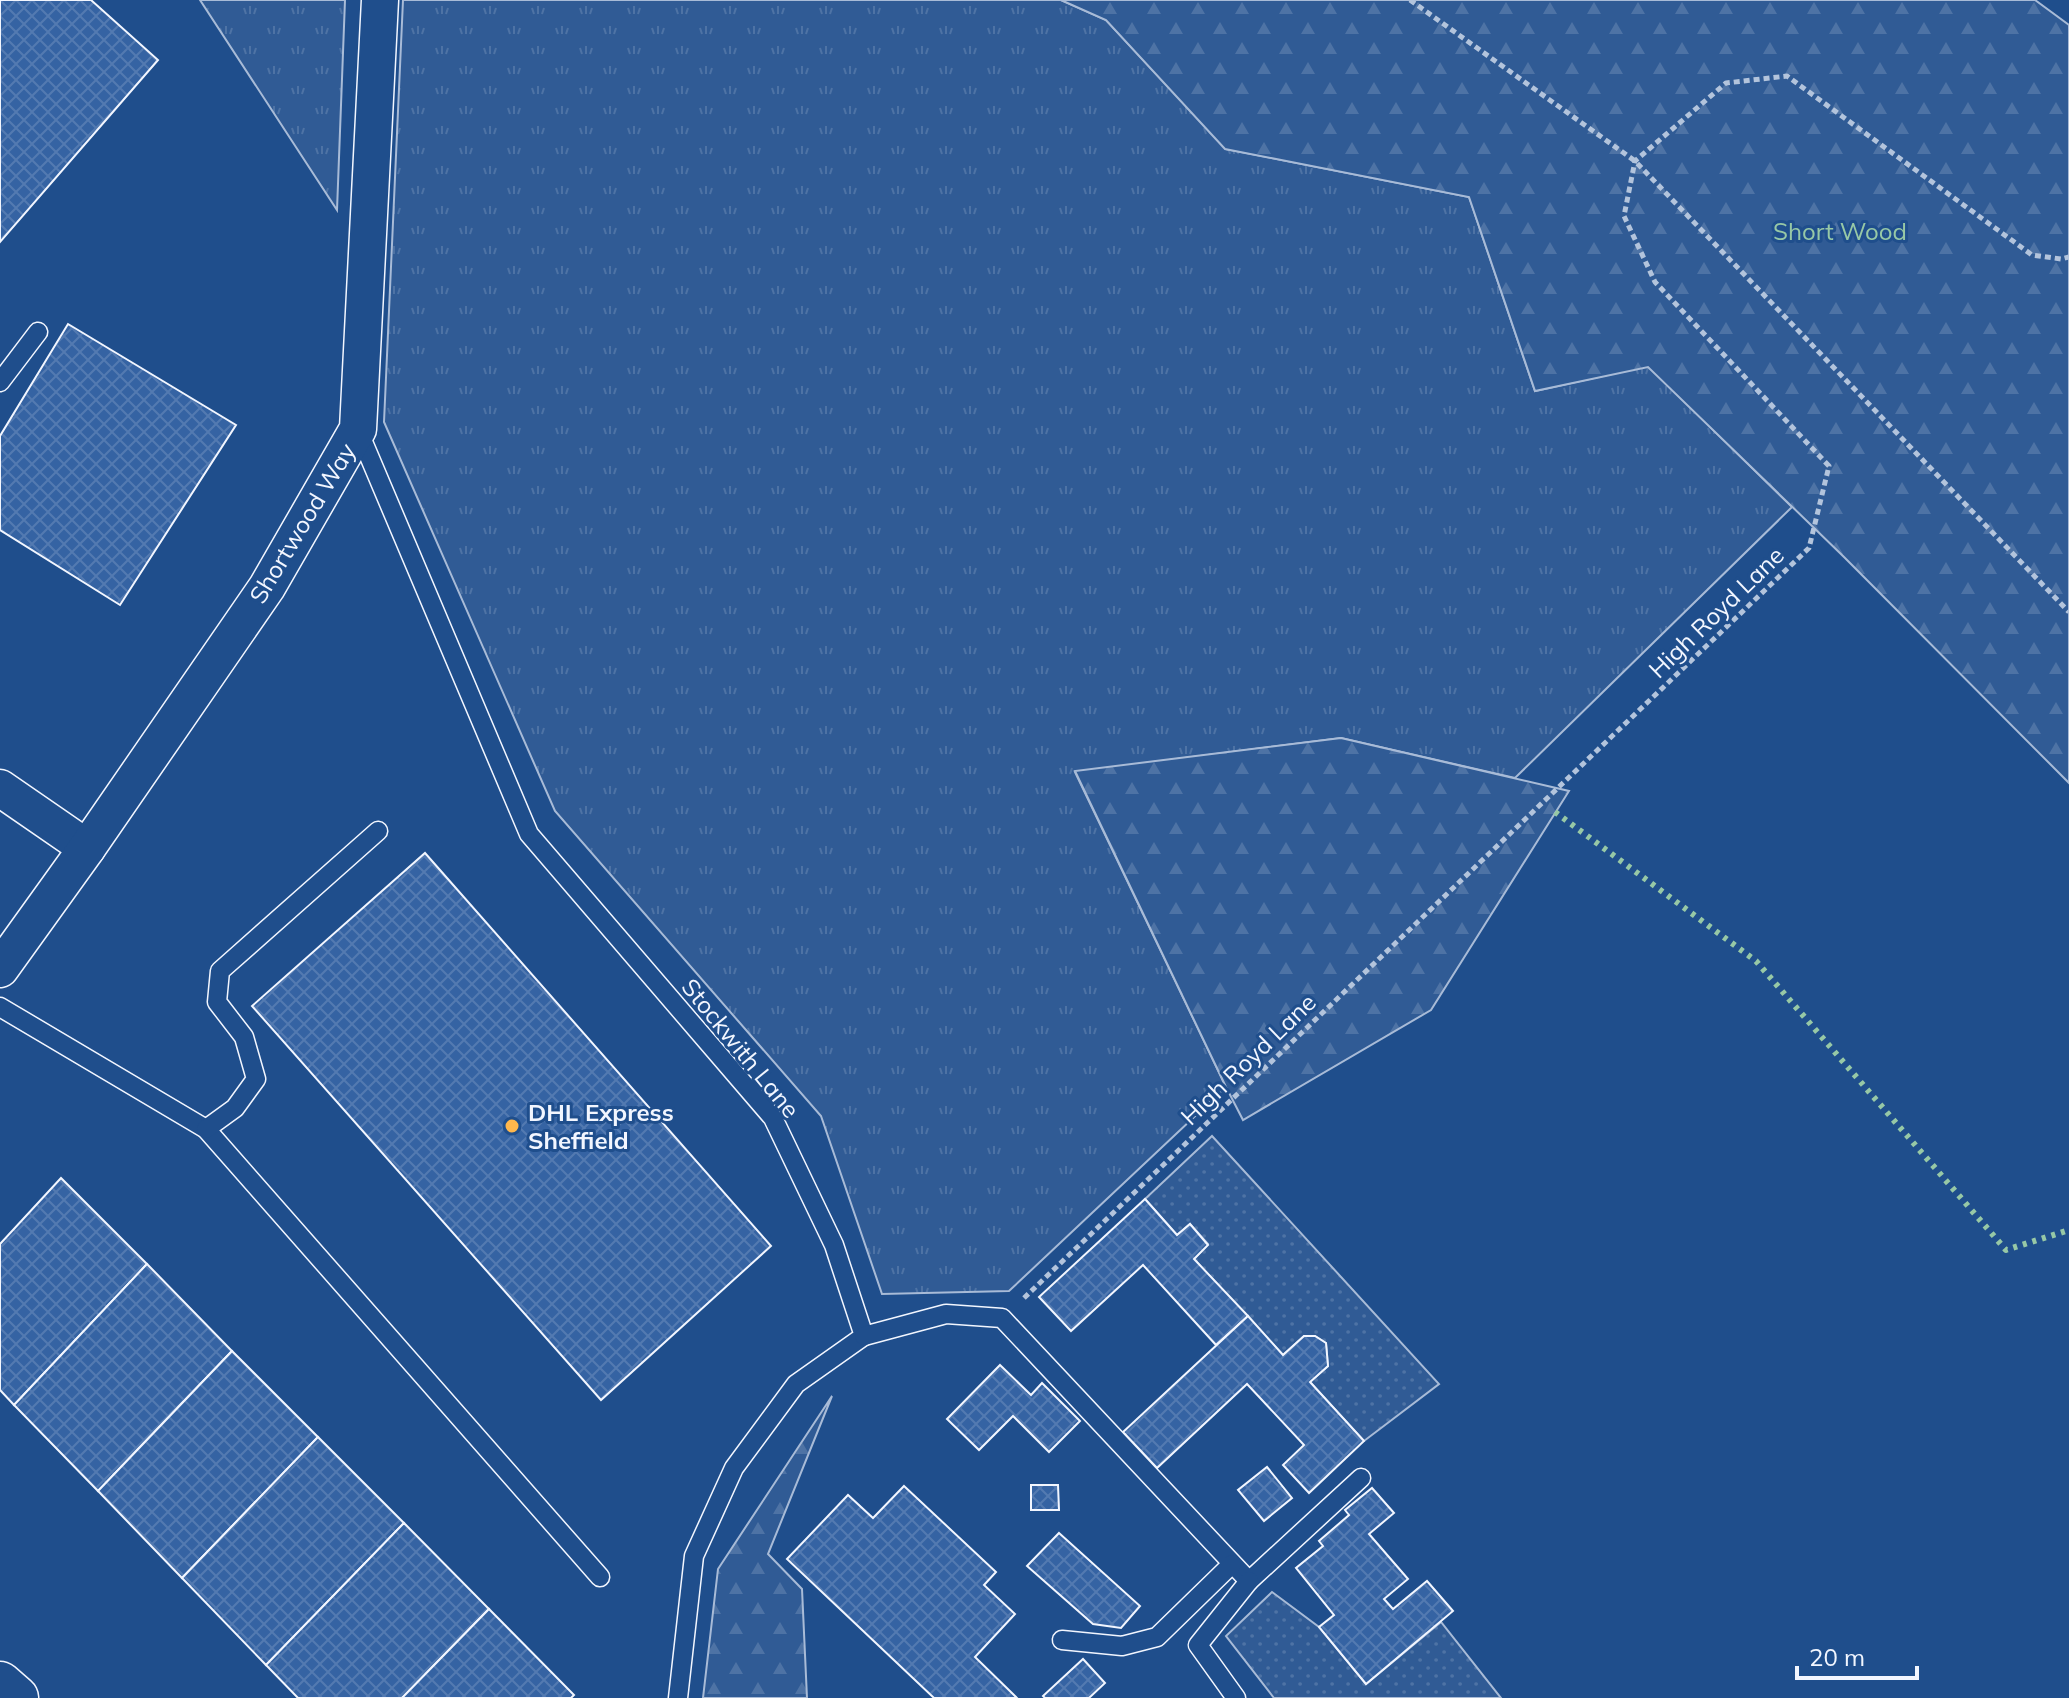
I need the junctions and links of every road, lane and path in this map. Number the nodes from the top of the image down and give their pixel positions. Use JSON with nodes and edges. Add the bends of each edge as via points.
{"nodes":[{"id":1,"x":380,"y":0,"type":"edge"},
{"id":2,"x":1410,"y":0,"type":"edge"},
{"id":3,"x":1635,"y":161,"type":"junction"},
{"id":4,"x":2069,"y":257,"type":"edge"},
{"id":5,"x":38,"y":332,"type":"dead end"},
{"id":6,"x":0,"y":382,"type":"edge"},
{"id":7,"x":358,"y":429,"type":"junction"},
{"id":8,"x":2069,"y":612,"type":"edge"},
{"id":9,"x":0,"y":788,"type":"edge"},
{"id":10,"x":378,"y":831,"type":"dead end"},
{"id":11,"x":87,"y":848,"type":"junction"},
{"id":12,"x":0,"y":969,"type":"edge"},
{"id":13,"x":0,"y":1007,"type":"edge"},
{"id":14,"x":206,"y":1129,"type":"junction"},
{"id":15,"x":1002,"y":1318,"type":"junction"},
{"id":16,"x":864,"y":1336,"type":"junction"},
{"id":17,"x":1361,"y":1478,"type":"dead end"},
{"id":18,"x":1232,"y":1564,"type":"junction"},
{"id":19,"x":600,"y":1577,"type":"dead end"},
{"id":20,"x":1249,"y":1581,"type":"junction"},
{"id":21,"x":1062,"y":1640,"type":"dead end"},
{"id":22,"x":0,"y":1684,"type":"edge"},
{"id":23,"x":16,"y":1698,"type":"edge"},
{"id":24,"x":678,"y":1698,"type":"edge"},
{"id":25,"x":1236,"y":1698,"type":"edge"}],
"edges":[{"from":1,"to":7,"type":"street","name":"Shortwood Way"},
{"from":2,"to":3,"type":"path"},
{"from":3,"to":4,"type":"path","via":[[1726,83],[1787,76],[2032,255]]},
{"from":3,"to":8,"type":"path"},
{"from":3,"to":15,"type":"path","name":"High Royd Lane","via":[[1624,216],[1655,282],[1829,466],[1809,548]]},
{"from":5,"to":6,"type":"lane"},
{"from":7,"to":11,"type":"street","name":"Shortwood Way","via":[[267,587]]},
{"from":7,"to":16,"type":"lane","name":"Stockwith Lane","via":[[529,834],[773,1118],[834,1245]]},
{"from":9,"to":11,"type":"street"},
{"from":10,"to":14,"type":"lane","via":[[220,971],[217,1002],[244,1037],[256,1079],[235,1108]]},
{"from":11,"to":12,"type":"street","name":"Shortwood Way"},
{"from":13,"to":14,"type":"lane"},
{"from":14,"to":19,"type":"lane"},
{"from":15,"to":16,"type":"lane","via":[[946,1314]]},
{"from":15,"to":18,"type":"lane"},
{"from":16,"to":24,"type":"lane","via":[[796,1384],[734,1468],[694,1556]]},
{"from":17,"to":20,"type":"lane"},
{"from":18,"to":20,"type":"lane"},
{"from":18,"to":21,"type":"lane","via":[[1157,1637],[1122,1646]]},
{"from":20,"to":25,"type":"lane","via":[[1198,1645]]},
{"from":22,"to":23,"type":"highway"}]}
